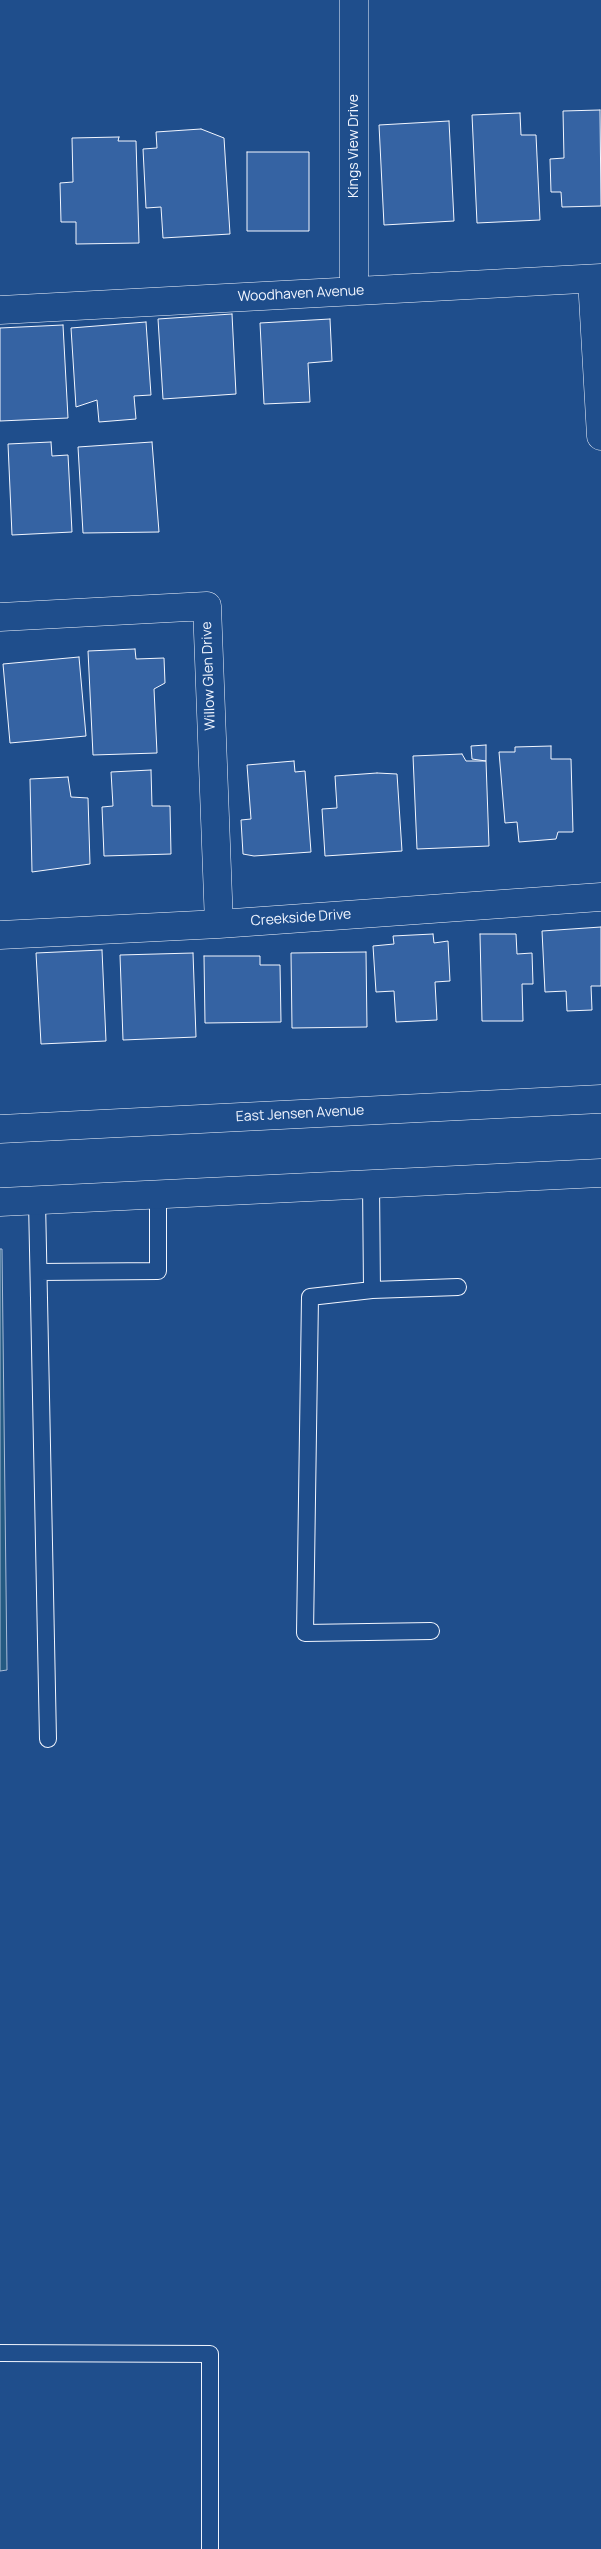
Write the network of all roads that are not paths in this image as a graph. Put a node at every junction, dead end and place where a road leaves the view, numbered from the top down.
1 (354, 0) edge
2 (596, 279) edge
3 (354, 291) junction
4 (0, 310) edge
5 (601, 436) edge
6 (0, 617) edge
7 (601, 897) edge
8 (219, 924) junction
9 (0, 935) edge
10 (601, 1099) edge
11 (0, 1129) edge
12 (601, 1173) edge
13 (372, 1185) junction
14 (158, 1195) junction
15 (37, 1201) junction
16 (0, 1202) edge
17 (39, 1272) junction
18 (458, 1287) dead end
19 (372, 1290) junction
20 (431, 1631) dead end
21 (48, 1739) dead end
22 (0, 2353) edge
23 (210, 2549) edge

1 - 3 street, Kings View Drive
2 - 3 street, Woodhaven Avenue
2 - 5 street
3 - 4 street, Woodhaven Avenue
6 - 8 street, Willow Glen Drive
7 - 8 street, Creekside Drive
8 - 9 street, Creekside Drive
10 - 11 street, East Jensen Avenue
12 - 13 street
13 - 14 street
13 - 19 lane
14 - 15 street
14 - 17 lane
15 - 16 street
15 - 17 lane
17 - 21 lane
18 - 19 lane
19 - 20 lane
22 - 23 lane

